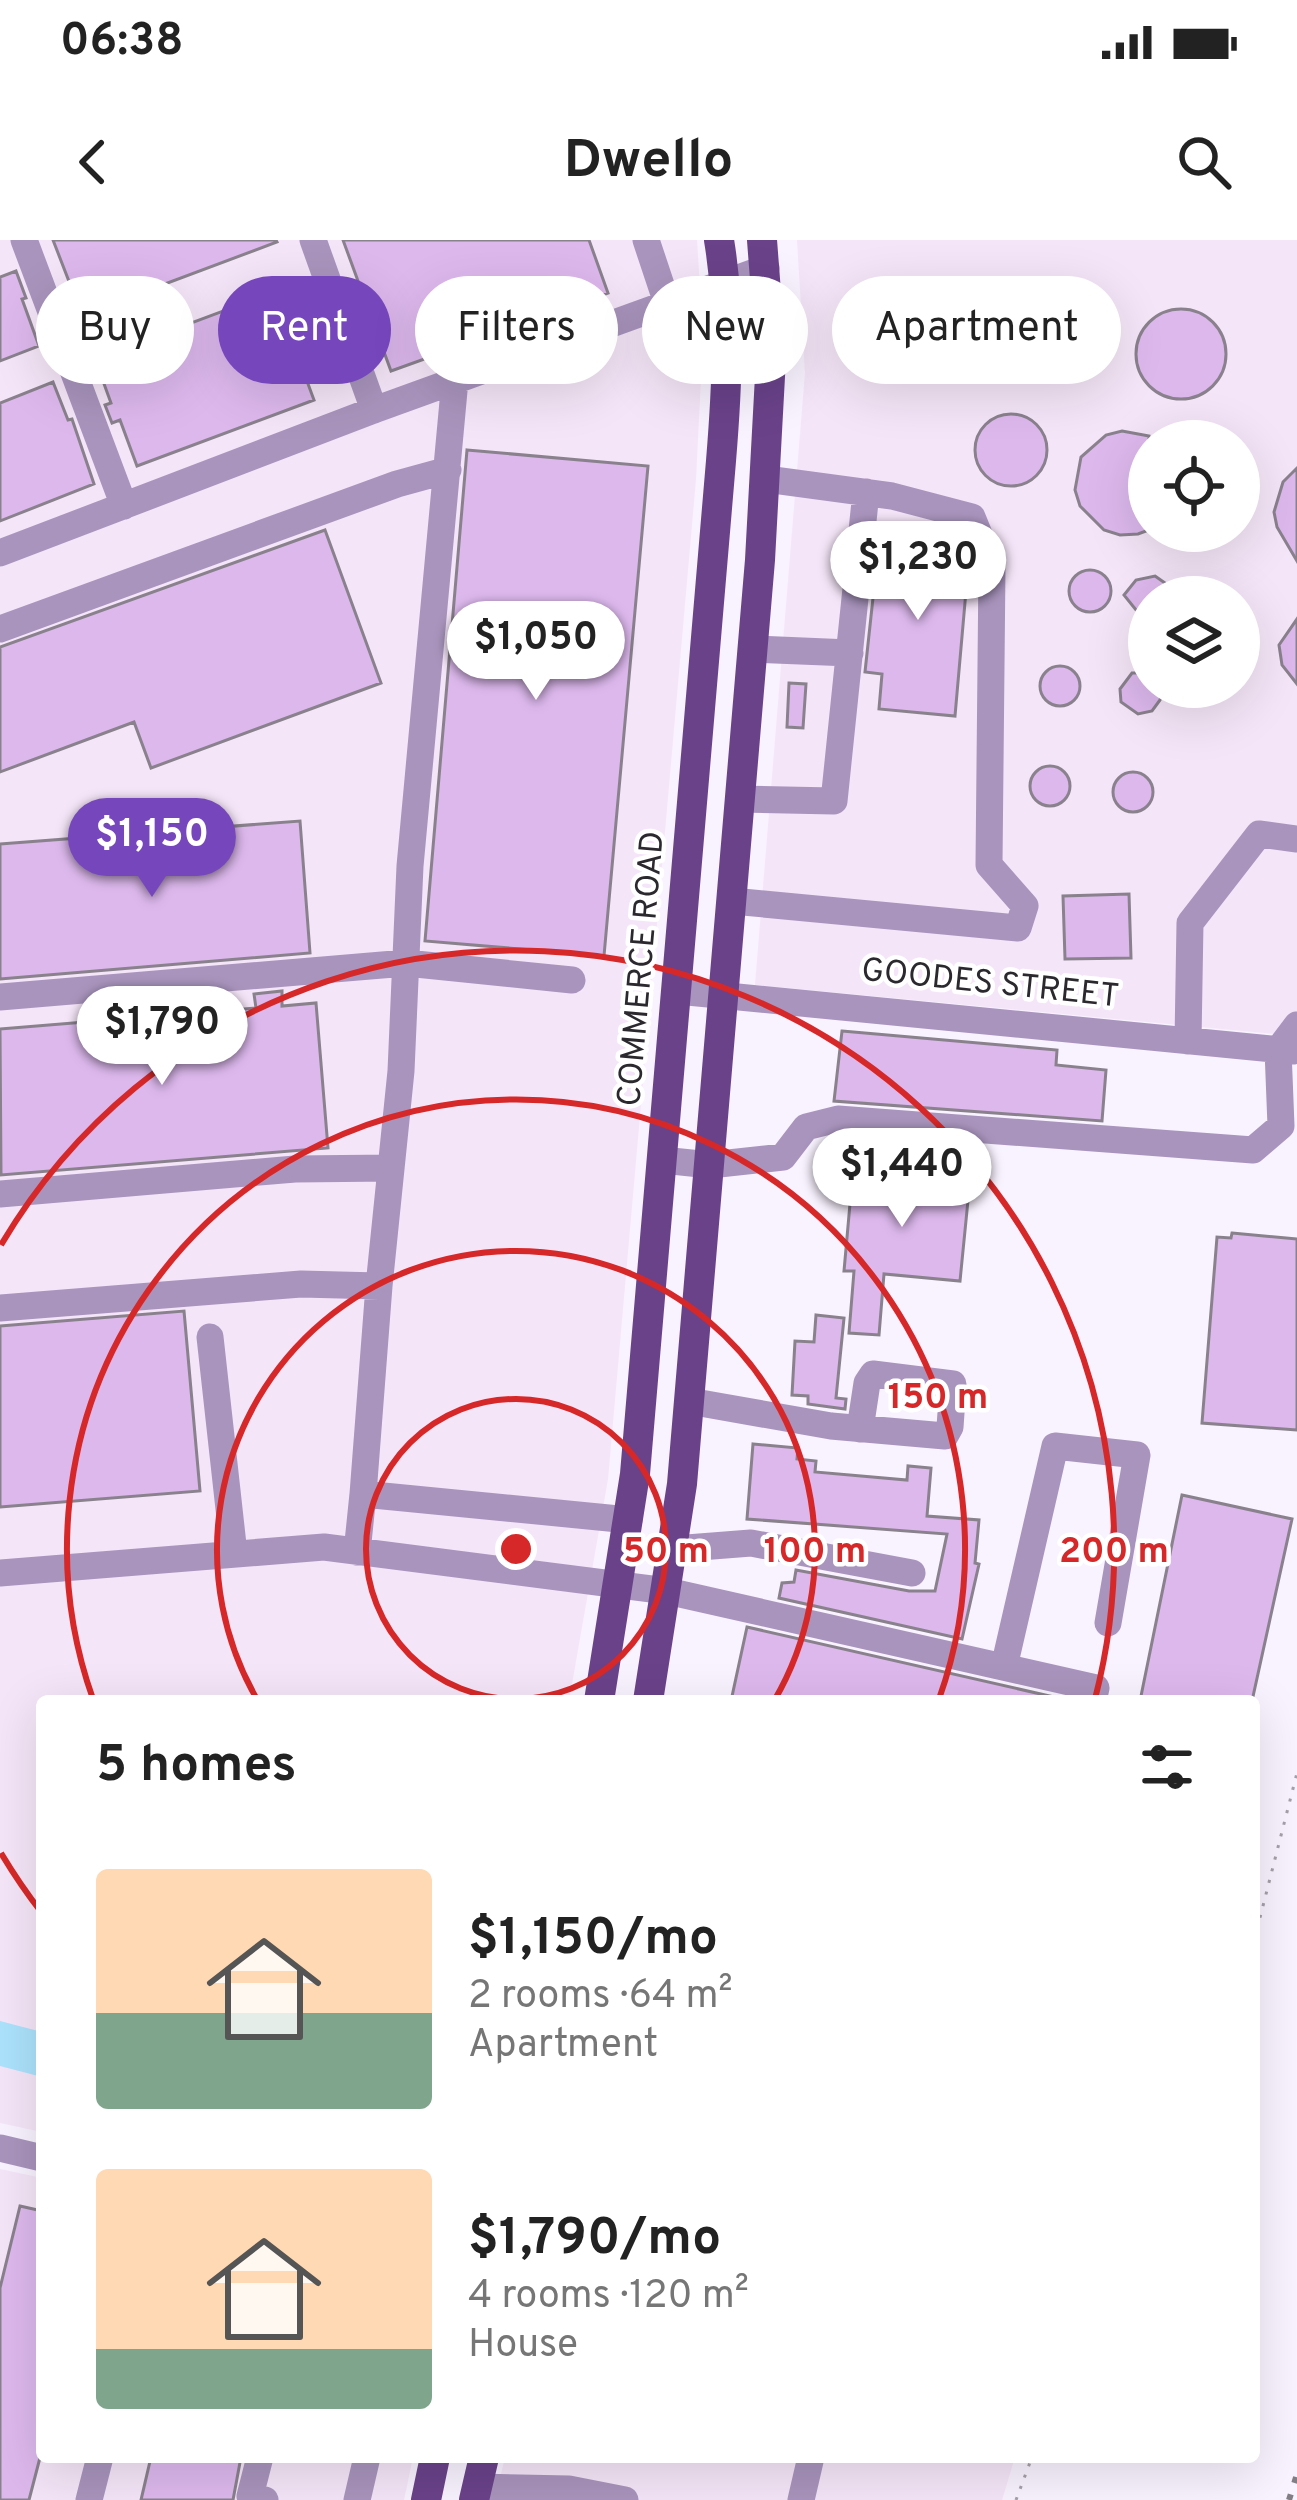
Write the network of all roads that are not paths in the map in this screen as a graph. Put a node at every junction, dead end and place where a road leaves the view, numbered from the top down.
1 (24, 240) edge
2 (313, 240) edge
3 (646, 240) edge
4 (719, 240) edge
5 (764, 254) edge
6 (658, 276) edge
7 (724, 276) edge
8 (733, 276) edge
9 (443, 384) edge
10 (454, 384) edge
11 (724, 384) edge
12 (374, 410) junction
13 (448, 470) junction
14 (766, 479) junction
15 (866, 493) junction
16 (124, 506) junction
17 (0, 553) edge
18 (0, 629) edge
19 (753, 650) junction
20 (850, 653) junction
21 (740, 799) junction
22 (1297, 839) edge
23 (732, 901) junction
24 (406, 963) junction
25 (572, 980) dead end
26 (677, 991) junction
27 (724, 995) junction
28 (0, 997) edge
29 (1297, 1024) edge
30 (1188, 1041) junction
31 (1287, 1051) edge
32 (662, 1160) junction
33 (710, 1165) junction
34 (391, 1168) junction
35 (0, 1194) edge
36 (380, 1286) junction
37 (0, 1308) edge
38 (210, 1337) dead end
39 (689, 1401) junction
40 (860, 1429) dead end
41 (363, 1494) junction
42 (629, 1520) junction
43 (674, 1549) junction
44 (357, 1552) junction
45 (234, 1554) junction
46 (912, 1573) dead end
47 (0, 1574) edge
48 (620, 1582) junction
49 (668, 1591) junction
50 (1108, 1623) dead end
51 (1004, 1667) junction
52 (600, 1695) edge
53 (649, 1695) edge
54 (1094, 1695) edge
55 (0, 2148) edge
56 (36, 2157) edge
57 (98, 2463) edge
58 (258, 2463) edge
59 (366, 2463) edge
60 (434, 2463) edge
61 (810, 2463) edge
62 (478, 2481) edge
63 (89, 2500) edge
64 (265, 2500) edge
65 (357, 2500) edge
66 (426, 2500) edge
67 (625, 2500) edge
68 (801, 2500) edge

1 - 16 street
2 - 12 street
3 - 6 street
4 - 7 main road, COMMERCE ROAD
5 - 8 street
5 - 14 main road
9 - 12 street
10 - 13 street
11 - 26 main road, COMMERCE ROAD
12 - 16 street
13 - 18 street
13 - 24 street
14 - 15 street
14 - 19 main road
15 - 20 street
15 - 23 street
16 - 17 street
19 - 20 street
19 - 21 main road
20 - 21 street
21 - 23 main road
22 - 30 street
23 - 27 main road
24 - 25 street
24 - 28 street
24 - 34 street
26 - 27 street, GOODES STREET
26 - 32 main road, COMMERCE ROAD
27 - 30 street, GOODES STREET
27 - 33 main road
29 - 31 street
30 - 31 street, GOODES STREET
31 - 33 street
32 - 33 street
32 - 42 main road, COMMERCE ROAD
33 - 39 main road
34 - 35 street
34 - 36 street
36 - 37 street
36 - 41 street
38 - 45 street
39 - 40 street
39 - 43 main road
41 - 42 street
41 - 44 street
42 - 48 main road, COMMERCE ROAD
43 - 46 street
43 - 49 main road
44 - 45 street
44 - 48 street
45 - 47 street
48 - 49 street
48 - 52 main road, COMMERCE ROAD
49 - 51 street
49 - 53 main road
50 - 51 street
51 - 54 street
55 - 56 street
57 - 63 street
58 - 64 street
59 - 65 street
60 - 66 main road
61 - 68 street
62 - 67 street

